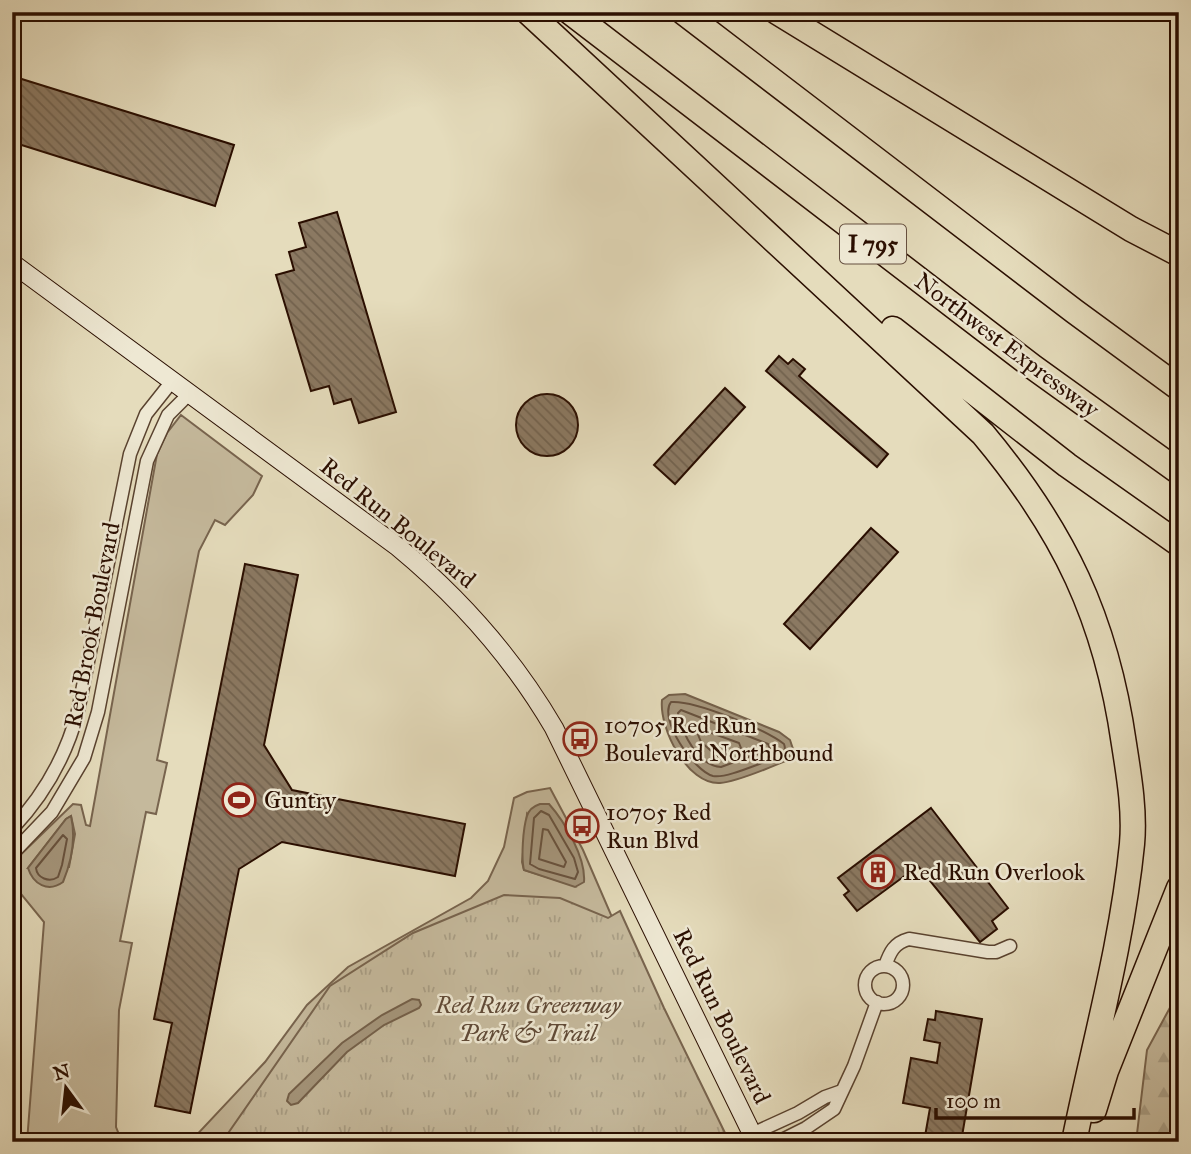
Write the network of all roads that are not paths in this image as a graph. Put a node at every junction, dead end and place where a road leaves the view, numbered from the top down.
1 (528, 12) edge
2 (569, 12) edge
3 (682, 12) edge
4 (777, 12) edge
5 (654, 127) junction
6 (1179, 254) edge
7 (12, 263) edge
8 (173, 380) junction
9 (1179, 388) edge
10 (190, 393) junction
11 (1179, 472) edge
12 (1179, 544) edge
13 (12, 829) edge
14 (12, 854) edge
15 (1179, 888) edge
16 (1010, 946) dead end
17 (886, 966) junction
18 (877, 1002) junction
19 (842, 1091) junction
20 (754, 1138) edge
21 (778, 1142) edge
22 (1074, 1142) edge
23 (1084, 1142) edge

1 - 5 highway
2 - 11 highway, Northwest Expressway / I 795
3 - 9 highway, I 795
4 - 6 highway
5 - 12 highway
5 - 22 highway
7 - 8 main road, Red Run Boulevard
8 - 10 main road, Red Run Boulevard
8 - 13 street, Red Brook Boulevard
10 - 14 street, Red Brook Boulevard
10 - 20 main road, Red Run Boulevard
15 - 23 highway
16 - 17 street
17 - 18 street
17 - 18 street
18 - 19 street
19 - 20 street
19 - 21 street

